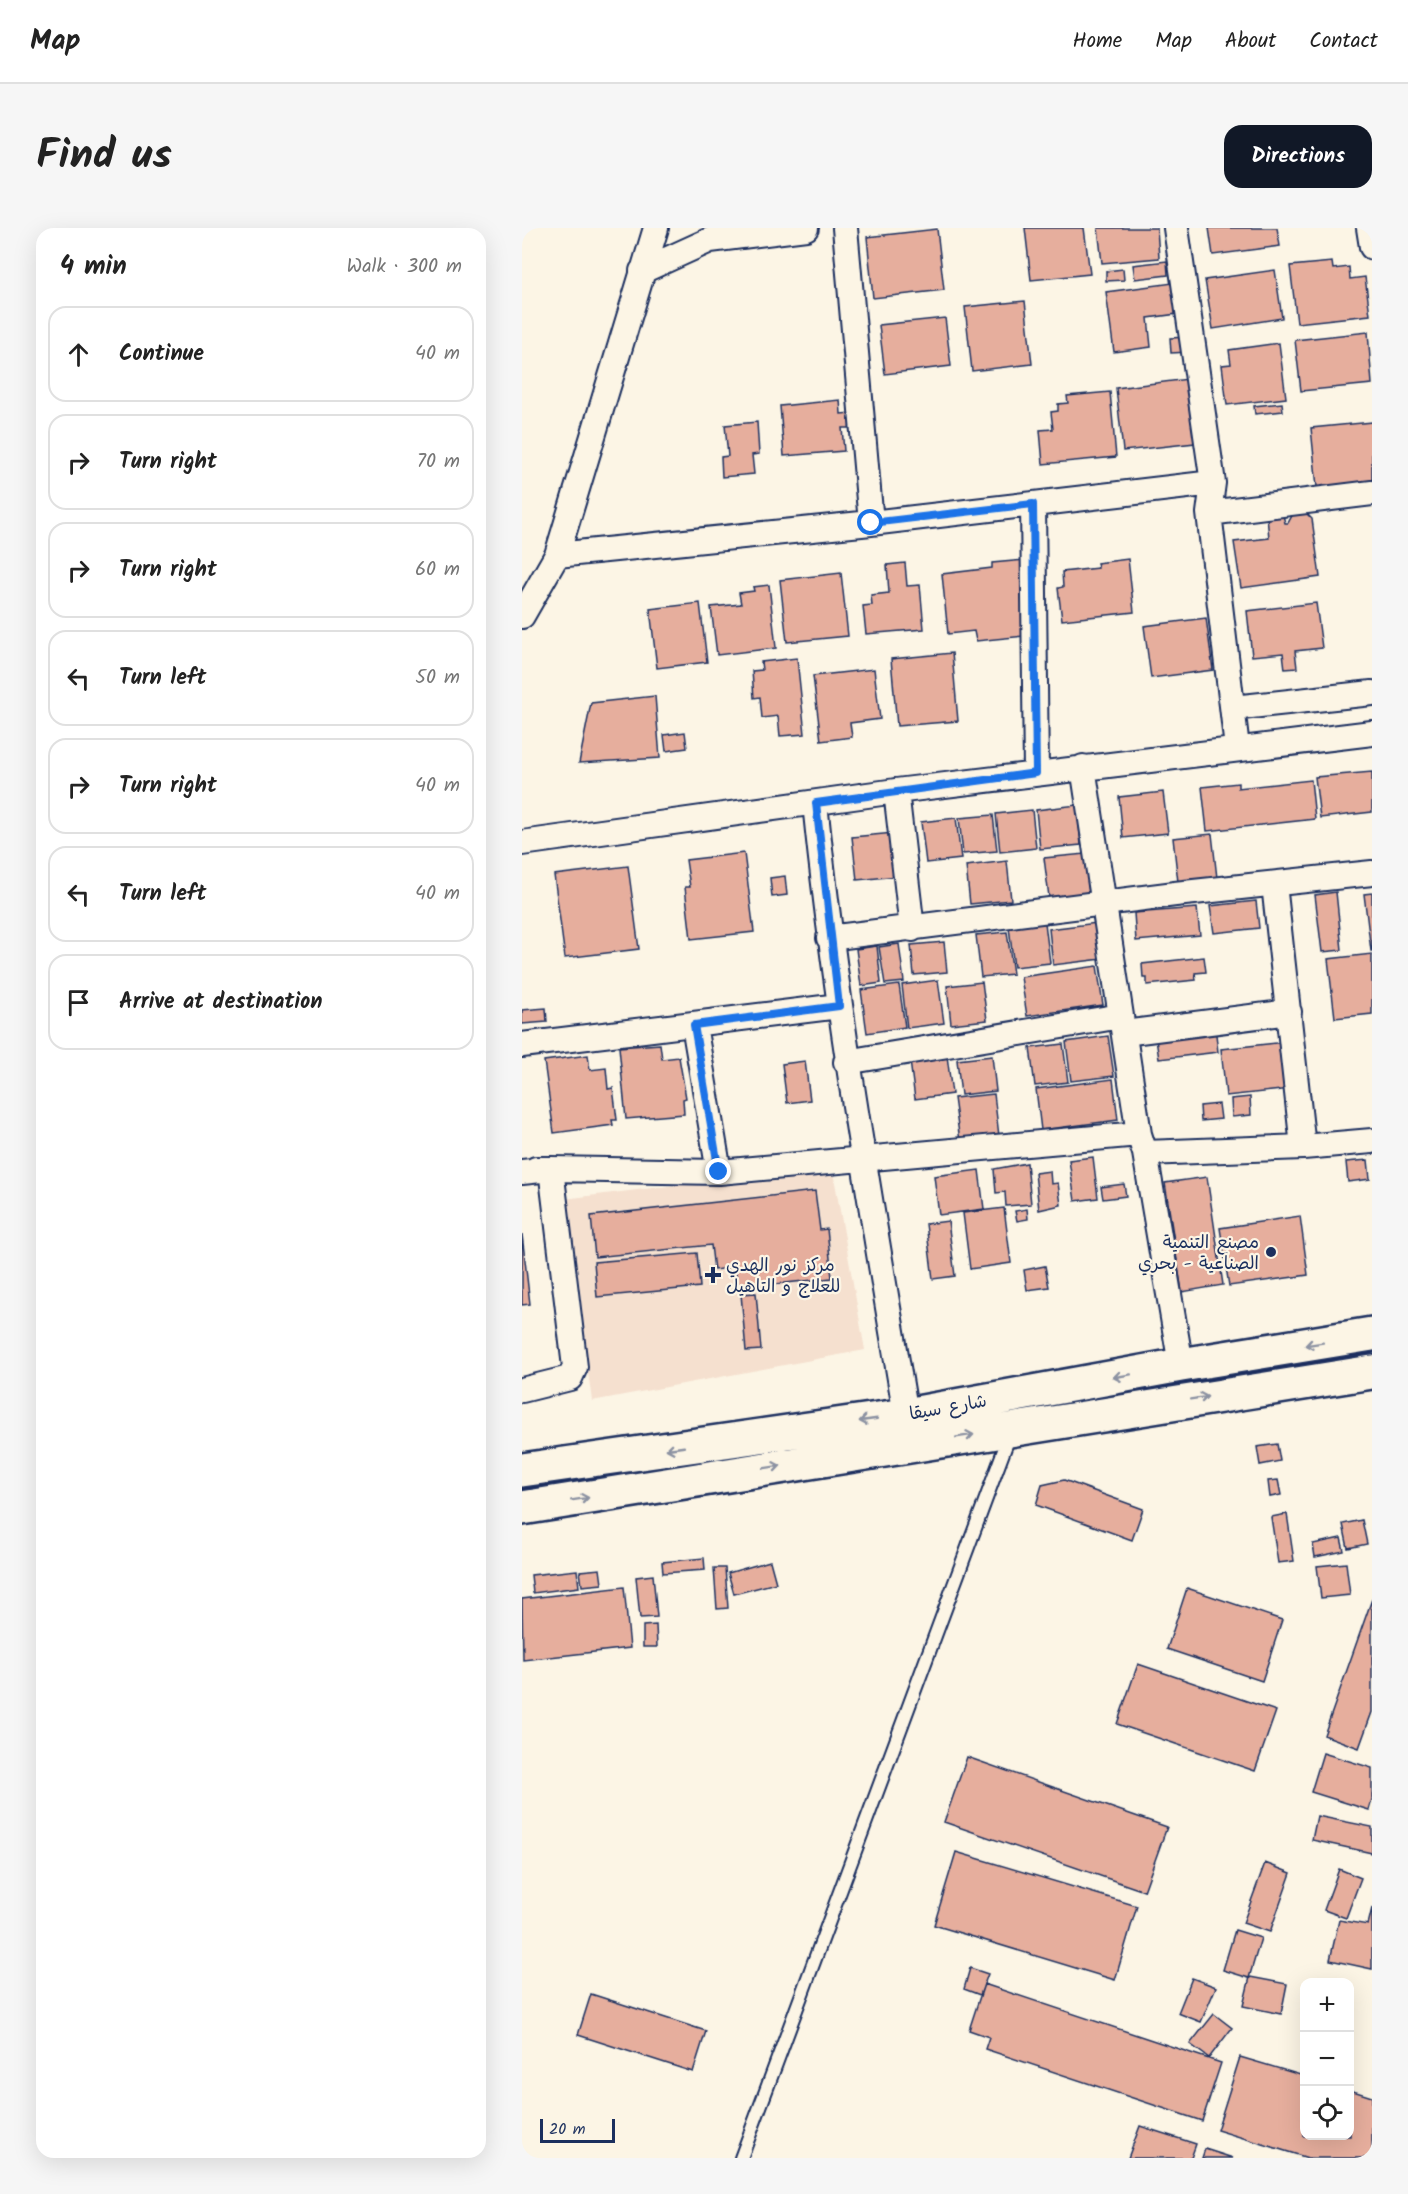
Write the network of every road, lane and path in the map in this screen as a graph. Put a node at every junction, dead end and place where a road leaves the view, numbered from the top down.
1 (656, 228) edge
2 (806, 228) edge
3 (845, 228) edge
4 (1176, 228) edge
5 (1369, 228) edge
6 (1372, 247) edge
7 (642, 271) junction
8 (1212, 483) junction
9 (1372, 493) edge
10 (1033, 504) junction
11 (1209, 513) junction
12 (871, 523) junction
13 (557, 555) junction
14 (522, 616) edge
15 (1372, 693) edge
16 (1233, 708) junction
17 (1372, 733) edge
18 (1237, 748) junction
19 (1083, 767) junction
20 (1036, 773) junction
21 (896, 791) junction
22 (816, 803) junction
23 (522, 843) edge
24 (1372, 873) edge
25 (1274, 884) junction
26 (1104, 904) junction
27 (912, 929) junction
28 (829, 938) junction
29 (839, 1006) junction
30 (1288, 1012) junction
31 (694, 1025) junction
32 (1123, 1025) junction
33 (522, 1045) edge
34 (846, 1062) junction
35 (1372, 1141) edge
36 (1142, 1144) junction
37 (1303, 1148) junction
38 (864, 1160) junction
39 (551, 1169) junction
40 (522, 1170) edge
41 (719, 1172) junction
42 (1372, 1334) edge
43 (1181, 1365) junction
44 (1372, 1372) edge
45 (522, 1390) edge
46 (906, 1415) junction
47 (1013, 1428) junction
48 (522, 1470) edge
49 (522, 1508) edge
50 (741, 2158) edge

1 - 7 street
2 - 7 street
3 - 12 street
4 - 8 street
5 - 6 street
7 - 13 street
8 - 10 street
8 - 11 street
9 - 11 street
10 - 12 street
10 - 20 street
11 - 16 street
12 - 13 street
13 - 14 street
15 - 16 street
16 - 18 street
17 - 18 street
18 - 19 street
19 - 20 street
19 - 26 street
20 - 21 street
21 - 22 street
21 - 27 street
22 - 23 street
22 - 28 street
24 - 25 street
25 - 26 street
25 - 30 street
26 - 27 street
26 - 32 street
27 - 28 street
28 - 29 street
29 - 31 street
29 - 34 street
30 - 32 street
30 - 37 street
31 - 33 street
31 - 41 street
32 - 34 street
32 - 36 street
34 - 38 street
35 - 37 street
36 - 37 street
36 - 38 street
36 - 43 street
38 - 41 street
38 - 46 street
39 - 40 street
39 - 41 street
39 - 45 street
42 -> 43 main road, شارع سيقا
43 -> 46 main road, شارع سيقا
47 -> 44 main road, شارع سيقا
46 -> 48 main road, شارع سيقا
49 -> 47 main road, شارع سيقا
47 - 50 lane

